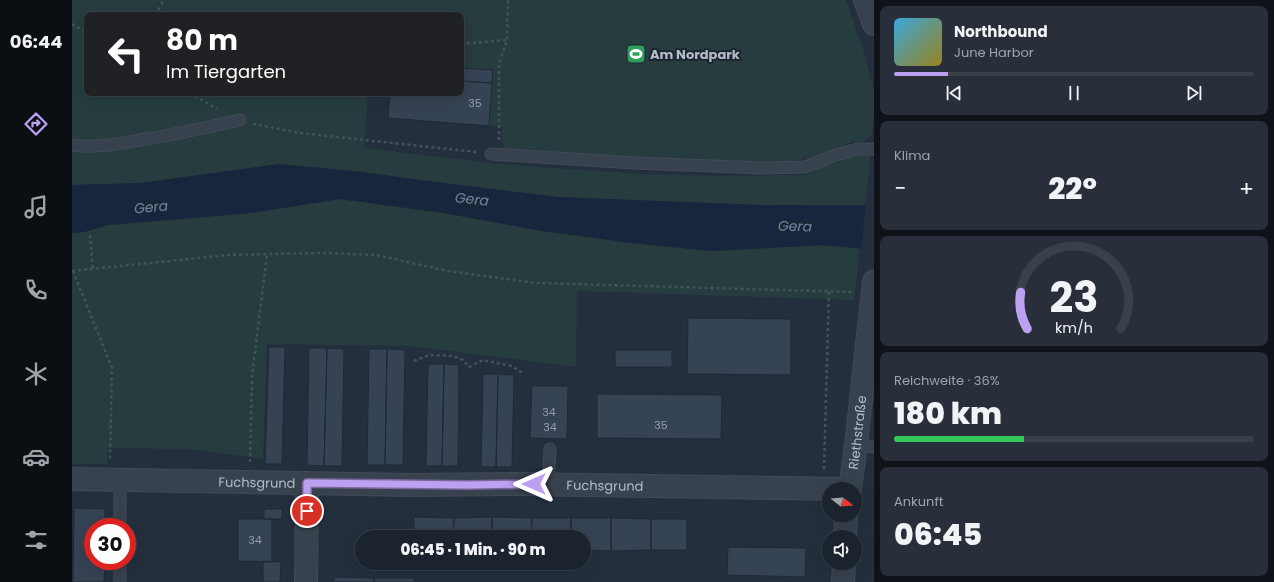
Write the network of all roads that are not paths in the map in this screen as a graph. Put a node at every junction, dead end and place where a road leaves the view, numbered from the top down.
1 (865, 0) edge
2 (874, 24) edge
3 (240, 120) road end
4 (72, 145) edge
5 (874, 150) edge
6 (495, 154) road end
7 (874, 287) edge
8 (865, 446) edge
9 (550, 449) dead end
10 (72, 479) edge
11 (115, 480) junction
12 (852, 482) edge
13 (307, 483) junction
14 (548, 484) junction
15 (822, 489) edge
16 (119, 518) edge
17 (120, 570) edge
18 (844, 570) edge
19 (120, 582) edge
20 (306, 582) edge
21 (843, 582) edge

1 - 2 street
3 - 4 lane
5 - 6 lane
7 - 8 street, Riethstraße
8 - 12 street, Riethstraße
9 - 14 lane
10 - 11 street, Fuchsgrund
11 - 13 street, Fuchsgrund
11 - 16 lane
13 - 14 street, Fuchsgrund
13 - 20 street
14 - 15 street, Fuchsgrund
17 - 19 lane
18 - 21 street

